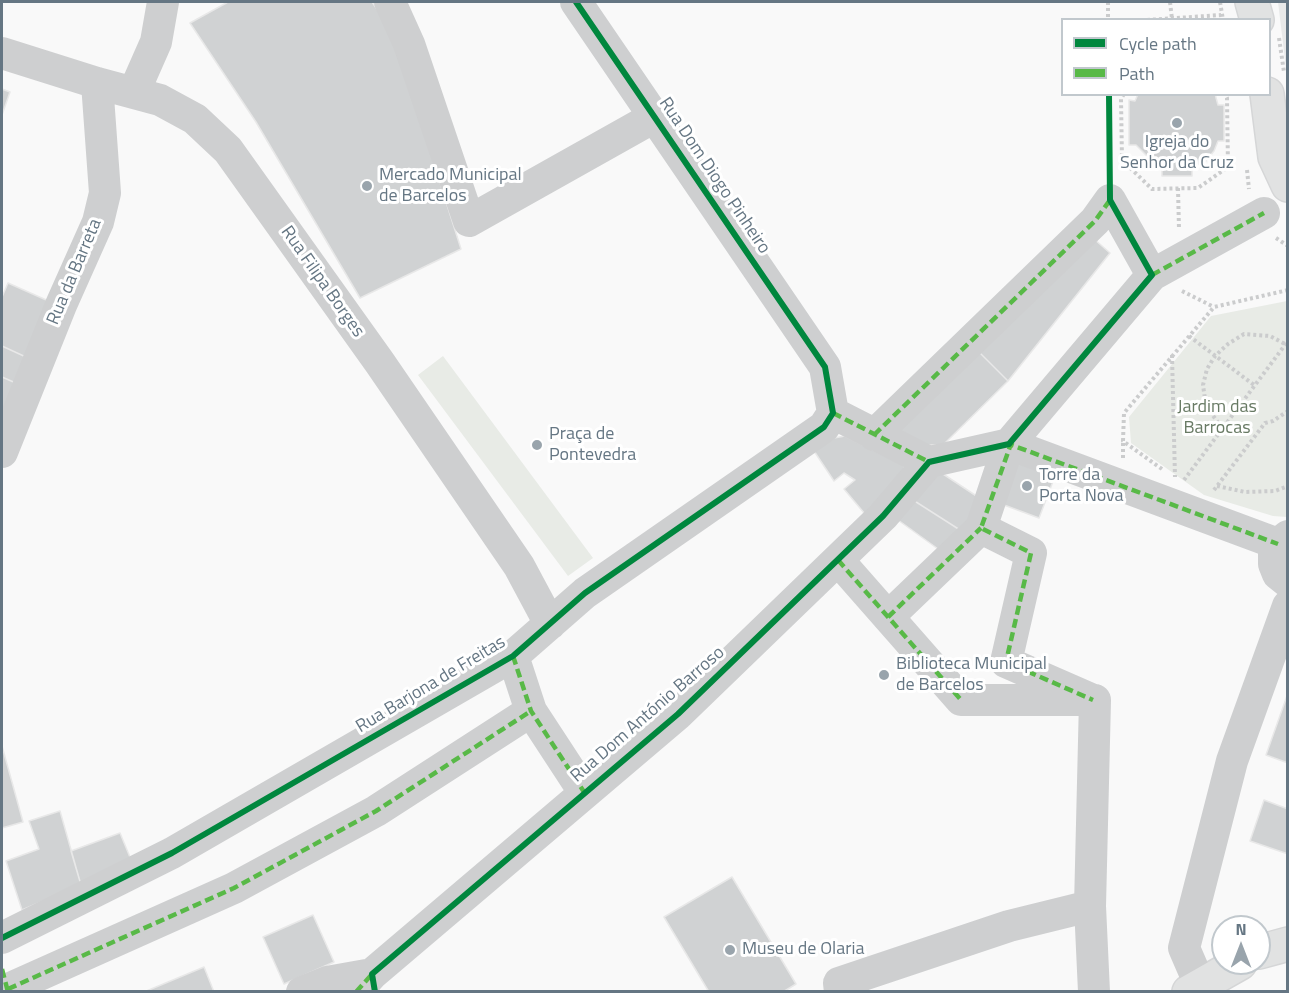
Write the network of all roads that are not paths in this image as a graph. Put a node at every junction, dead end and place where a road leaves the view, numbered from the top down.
1 (163, 2) edge
2 (390, 2) edge
3 (576, 2) edge
4 (1252, 2) edge
5 (1262, 18) edge
6 (2, 53) edge
7 (97, 83) junction
8 (1276, 87) edge
9 (134, 92) junction
10 (656, 117) junction
11 (1287, 185) edge
12 (1264, 213) dead end
13 (1152, 275) junction
14 (833, 413) junction
15 (874, 435) junction
16 (1009, 444) junction
17 (2, 452) edge
18 (929, 462) junction
19 (981, 528) junction
20 (1283, 540) edge
21 (838, 561) junction
22 (1287, 582) edge
23 (1287, 606) edge
24 (888, 617) junction
25 (550, 624) junction
26 (513, 656) junction
27 (1094, 700) junction
28 (531, 711) junction
29 (584, 792) junction
30 (1090, 906) junction
31 (2, 938) edge
32 (1287, 944) edge
33 (1271, 949) edge
34 (1218, 975) edge
35 (6, 983) edge
36 (367, 986) edge
37 (1195, 988) edge
38 (302, 992) edge
39 (840, 992) edge
40 (1094, 992) edge

1 - 9 street
2 - 10 street
3 - 10 street, Rua Dom Diogo Pinheiro
4 - 5 main road
6 - 7 street, Rua Filipa Borges
7 - 9 street, Rua Filipa Borges
7 - 17 street, Rua da Barreta
8 - 11 main road
9 - 25 street, Rua Filipa Borges
10 - 14 street, Rua Dom Diogo Pinheiro
12 - 13 street
13 - 15 street
13 - 16 street
14 - 15 street
14 - 25 street, Rua Barjona de Freitas
15 - 18 street
16 - 18 street
16 - 19 street
16 - 20 street
18 - 21 street, Rua Dom António Barroso
19 - 24 street
19 - 27 street
20 - 22 street
21 - 24 street
21 - 29 street, Rua Dom António Barroso
23 - 37 street
24 - 27 street
25 - 26 street, Rua Barjona de Freitas
26 - 28 street
26 - 31 street, Rua Barjona de Freitas
27 - 30 street
28 - 29 street
28 - 35 street
29 - 36 street, Rua Dom António Barroso
30 - 39 street
30 - 40 street
32 - 33 main road
34 - 37 main road
36 - 38 street

